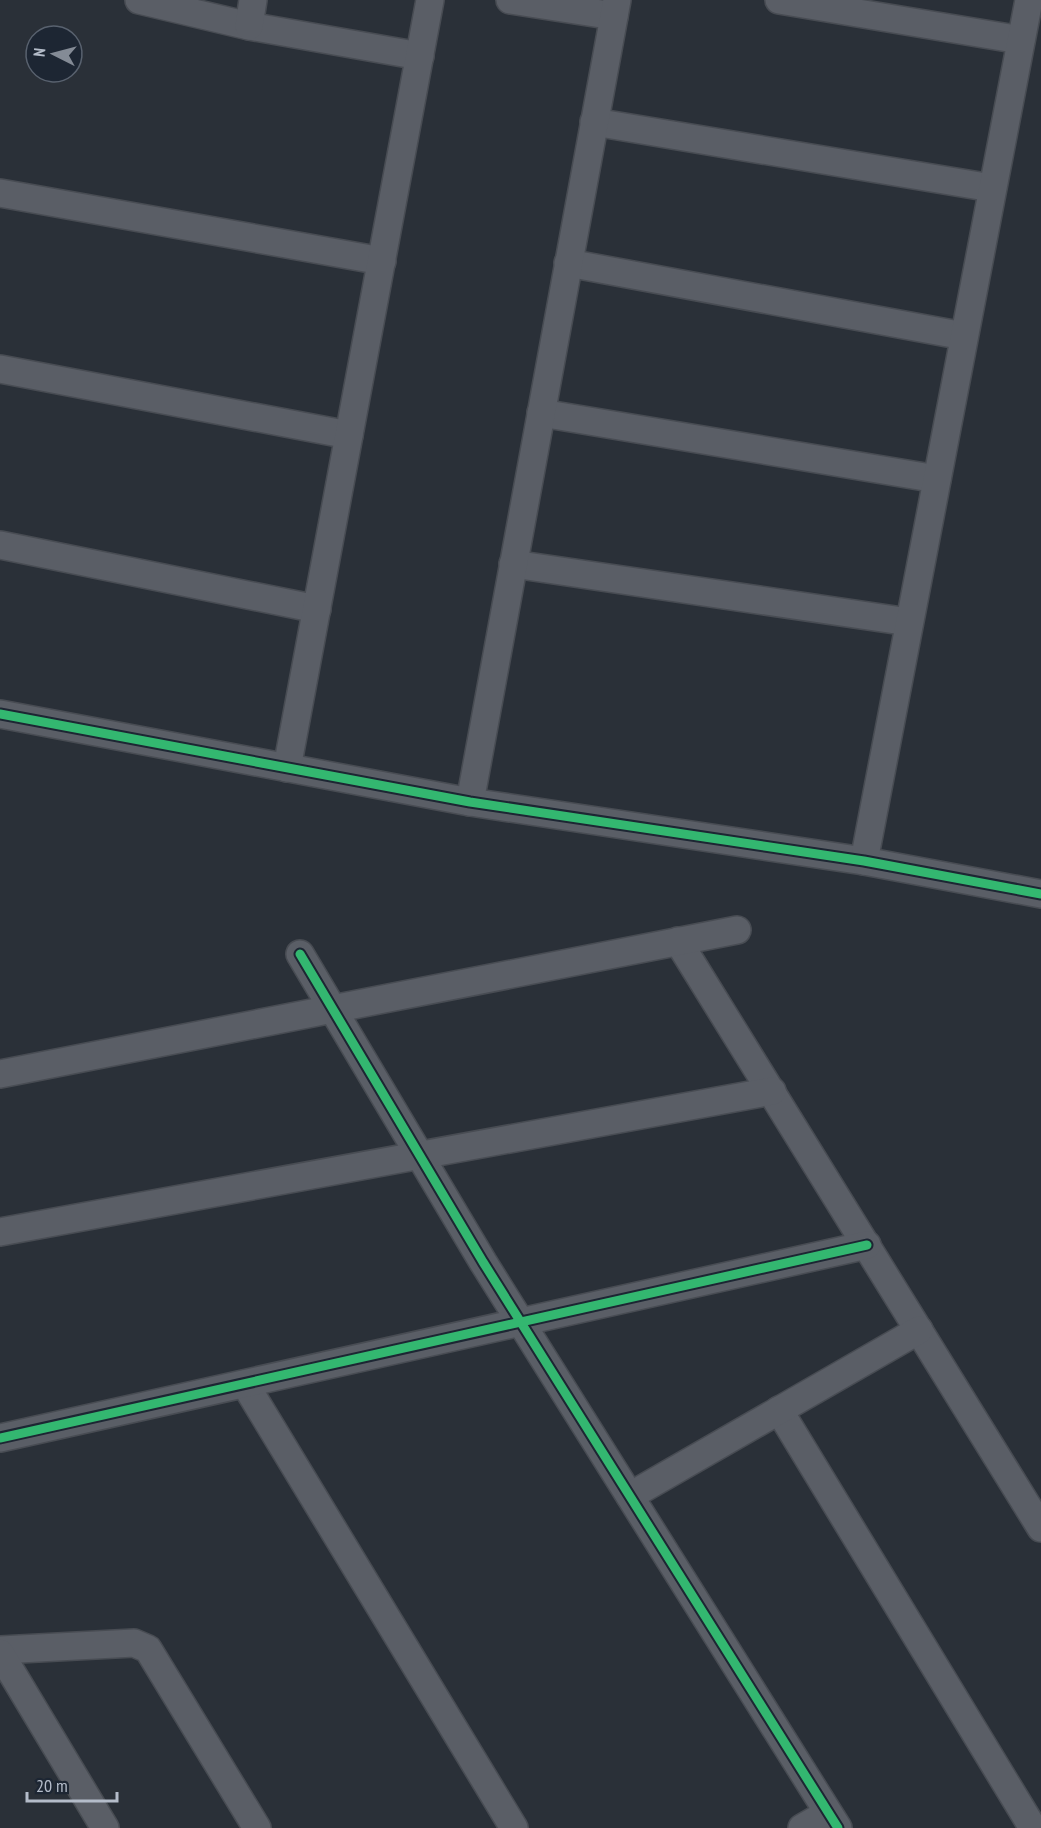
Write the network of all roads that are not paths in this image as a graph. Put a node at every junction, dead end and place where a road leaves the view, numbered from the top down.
1 (139, 0) edge
2 (430, 0) edge
3 (510, 0) edge
4 (779, 0) edge
5 (1029, 0) edge
6 (615, 8) edge
7 (251, 13) edge
8 (1021, 40) junction
9 (420, 56) junction
10 (594, 122) junction
11 (992, 188) junction
12 (0, 193) edge
13 (382, 261) junction
14 (568, 263) junction
15 (964, 336) junction
16 (0, 369) edge
17 (541, 413) junction
18 (349, 435) junction
19 (937, 479) junction
20 (0, 545) edge
21 (513, 564) junction
22 (317, 609) junction
23 (909, 622) junction
24 (0, 714) edge
25 (287, 768) junction
26 (470, 802) junction
27 (864, 861) junction
28 (1041, 894) edge
29 (737, 930) dead end
30 (678, 941) junction
31 (300, 954) dead end
32 (333, 1009) junction
33 (0, 1074) edge
34 (772, 1091) junction
35 (420, 1155) junction
36 (0, 1232) edge
37 (867, 1245) junction
38 (521, 1322) junction
39 (919, 1330) junction
40 (245, 1384) junction
41 (778, 1410) junction
42 (0, 1438) edge
43 (630, 1496) junction
44 (1041, 1528) edge
45 (0, 1651) edge
46 (833, 1820) edge
47 (105, 1828) edge
48 (257, 1828) edge
49 (514, 1828) edge
50 (802, 1828) edge
51 (1034, 1828) edge

1 - 7 street
2 - 9 street
3 - 6 street
4 - 8 street
5 - 8 street
6 - 10 street
7 - 9 street
8 - 11 street
9 - 13 street
10 - 11 street
10 - 14 street
11 - 15 street
12 - 13 street
13 - 18 street
14 - 15 street
14 - 17 street
15 - 19 street
16 - 18 street
17 - 19 street
17 - 21 street
18 - 22 street
19 - 23 street
20 - 22 street
21 - 23 street
21 - 26 street
22 - 25 street
23 - 27 street
24 - 25 street
25 - 26 street
26 - 27 street
27 - 28 street
29 - 30 street
30 - 32 street
30 - 34 street
31 - 32 street
32 - 33 street
32 - 35 street
34 - 35 street
34 - 37 street
35 - 36 street
35 - 38 street
37 - 38 street
37 - 39 street
38 - 40 street
38 - 43 street
39 - 41 street
39 - 44 street
40 - 42 street
40 - 49 street
41 - 43 street
41 - 51 street
43 - 46 street
45 - 47 street
45 - 48 street
46 - 50 street

